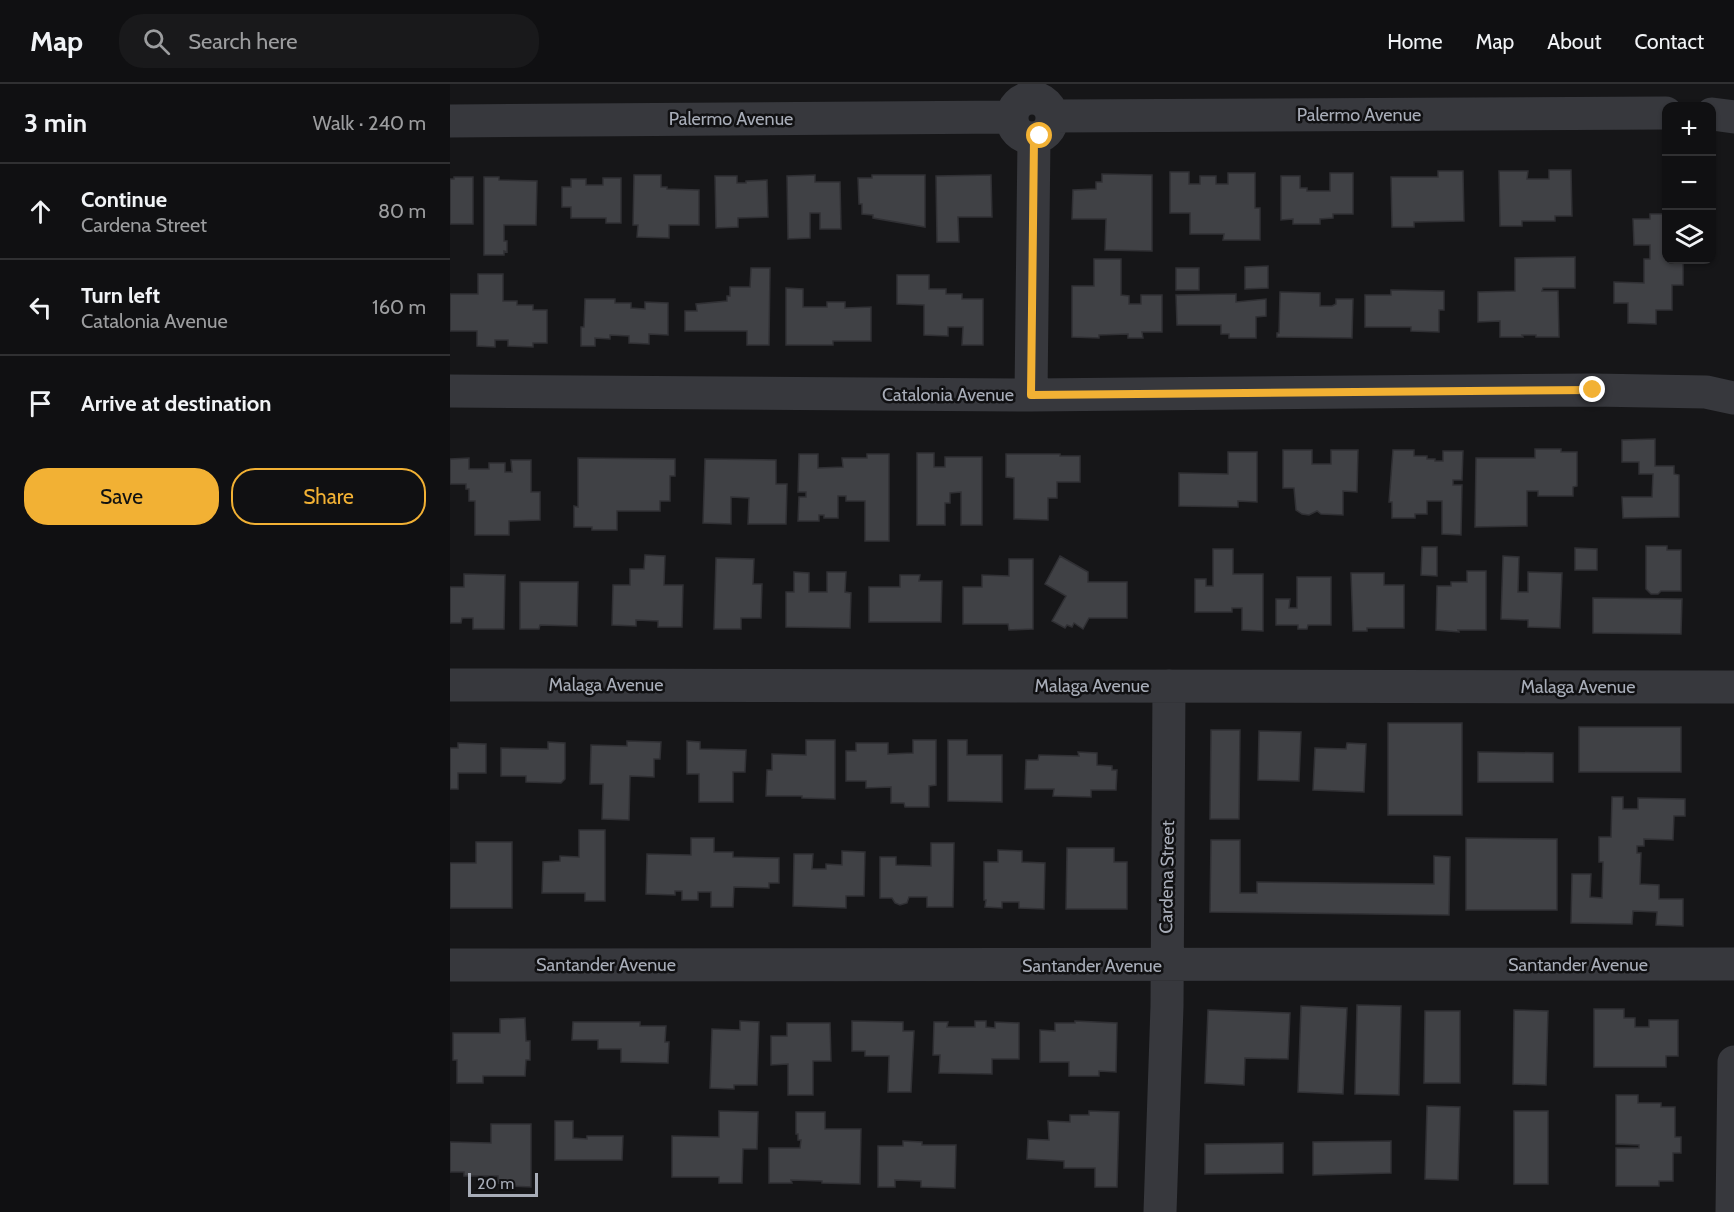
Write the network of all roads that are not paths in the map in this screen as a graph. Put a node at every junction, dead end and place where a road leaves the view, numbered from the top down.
1 (1033, 111) edge
2 (1662, 113) edge
3 (1716, 115) edge
4 (1734, 117) edge
5 (450, 121) edge
6 (450, 391) edge
7 (1031, 395) junction
8 (1734, 398) edge
9 (450, 685) edge
10 (1170, 686) junction
11 (1734, 687) edge
12 (1734, 964) edge
13 (450, 965) edge
14 (1167, 966) junction
15 (1734, 1062) edge
16 (1160, 1212) edge
17 (1732, 1212) edge

1 - 2 street, Palermo Avenue
1 - 5 street, Palermo Avenue
1 - 7 street
3 - 4 street
6 - 7 street, Catalonia Avenue
7 - 8 street, Catalonia Avenue
9 - 10 street, Malaga Avenue
10 - 11 street, Malaga Avenue
10 - 14 street, Cardena Street
12 - 14 street, Santander Avenue
13 - 14 street, Santander Avenue
14 - 16 street, Cardena Street
15 - 17 street

